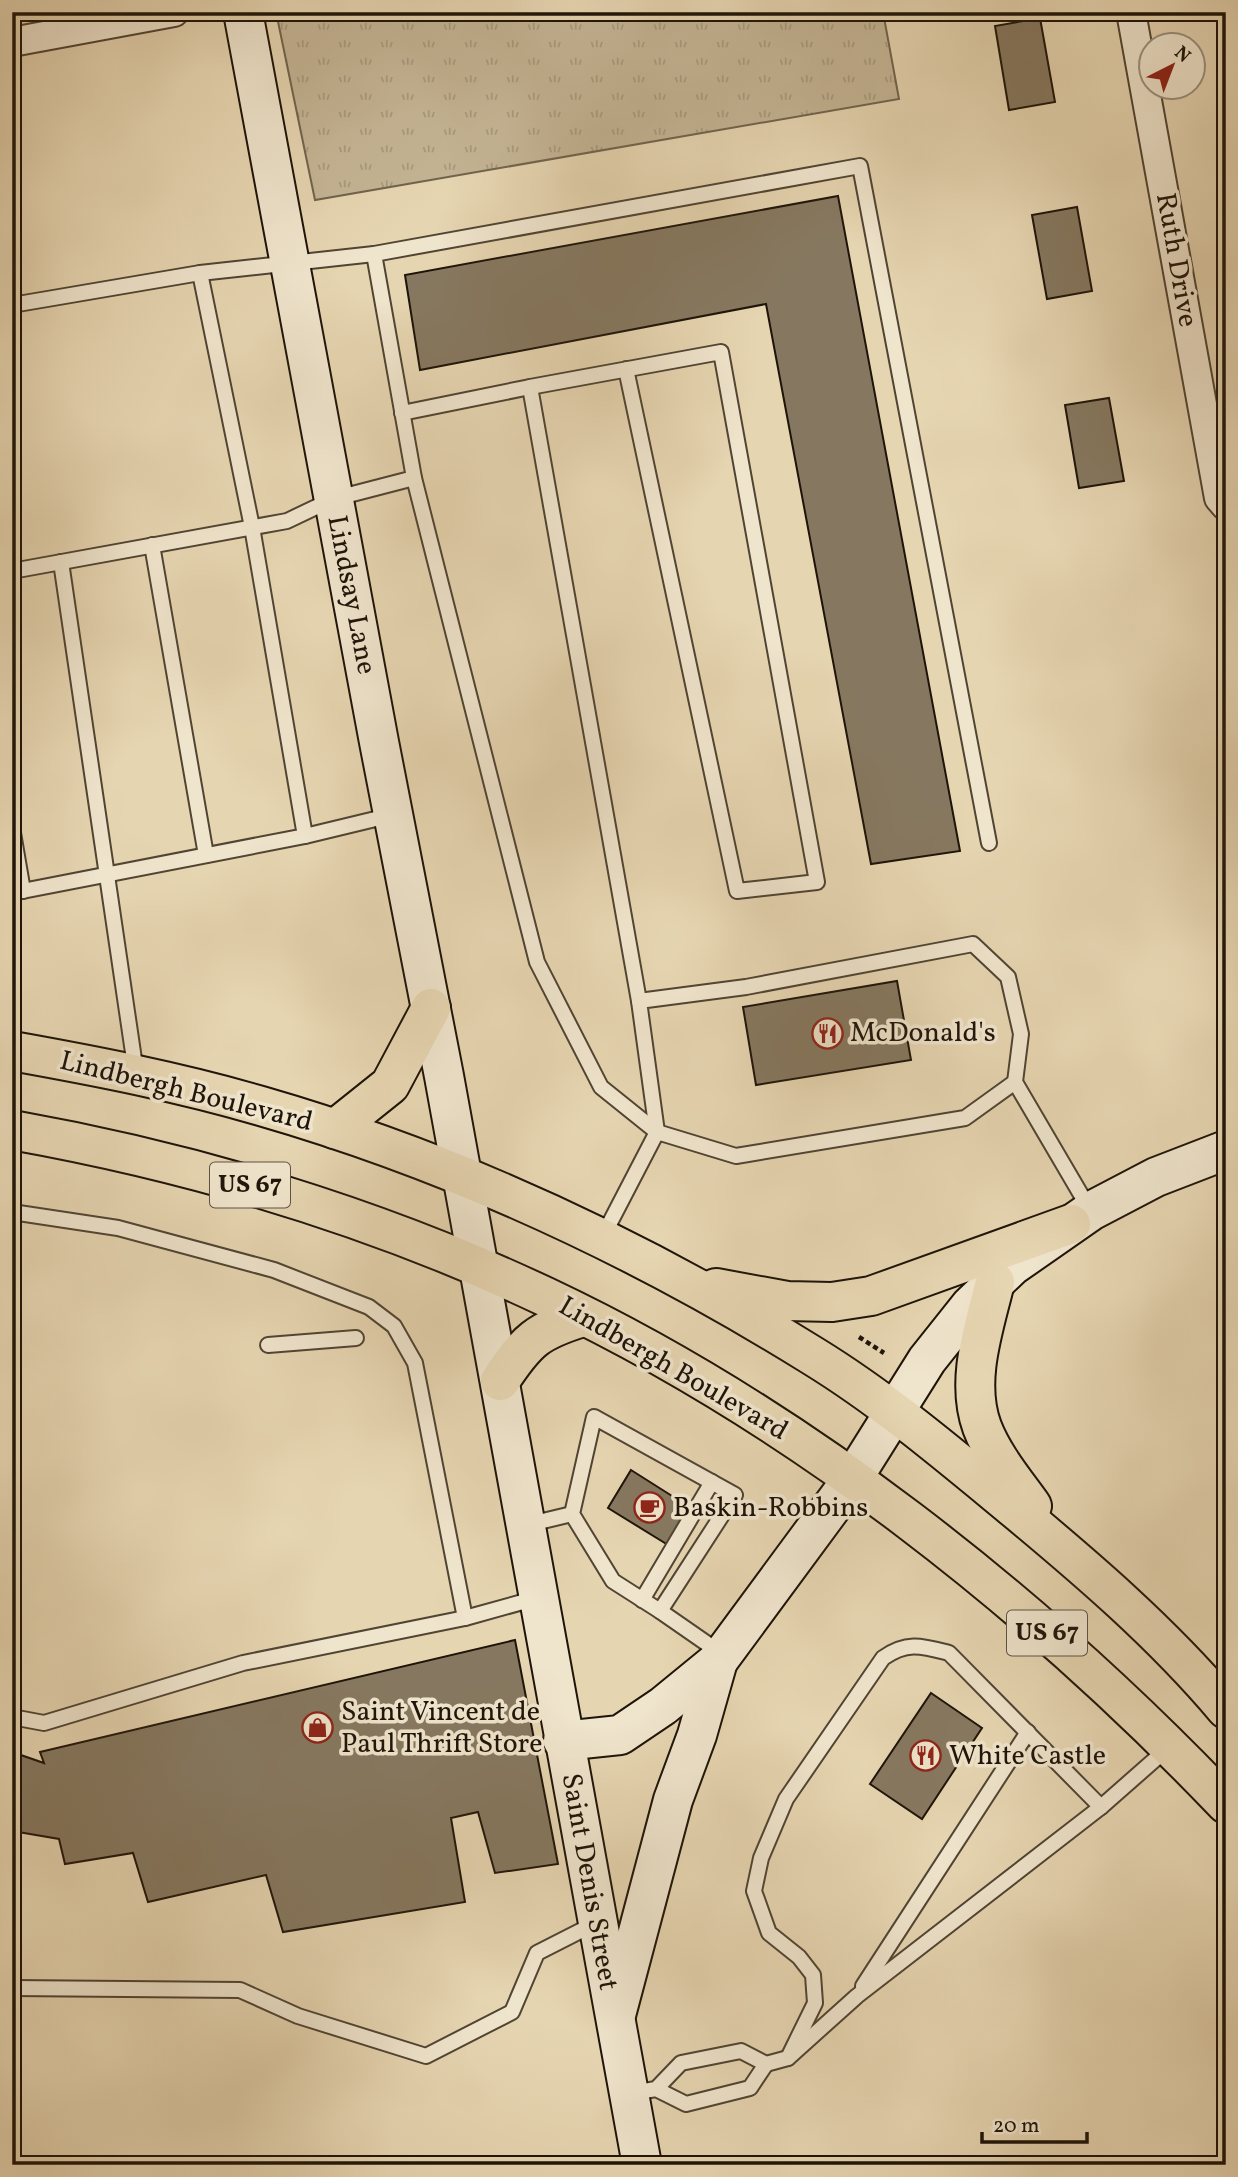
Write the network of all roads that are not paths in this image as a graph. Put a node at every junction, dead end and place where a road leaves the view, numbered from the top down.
1 (174, 12) edge
2 (243, 12) edge
3 (1131, 12) edge
4 (12, 42) edge
5 (374, 254) junction
6 (289, 263) junction
7 (200, 273) junction
8 (12, 304) edge
9 (626, 369) junction
10 (530, 387) junction
11 (402, 413) junction
12 (414, 478) junction
13 (333, 499) junction
14 (1226, 506) edge
15 (252, 527) junction
16 (152, 545) junction
17 (61, 562) junction
18 (12, 570) edge
19 (395, 814) junction
20 (12, 827) edge
21 (305, 835) junction
22 (989, 843) dead end
23 (206, 855) junction
24 (105, 875) junction
25 (18, 892) edge
26 (639, 1001) junction
27 (431, 1008) junction
28 (12, 1051) edge
29 (136, 1074) junction
30 (1015, 1082) junction
31 (335, 1129) junction
32 (12, 1130) edge
33 (657, 1132) junction
34 (1226, 1150) edge
35 (462, 1176) junction
36 (12, 1212) edge
37 (1081, 1217) junction
38 (601, 1239) junction
39 (479, 1268) junction
40 (996, 1282) junction
41 (690, 1284) junction
42 (583, 1317) junction
43 (356, 1338) dead end
44 (268, 1345) dead end
45 (500, 1381) junction
46 (894, 1412) junction
47 (853, 1478) junction
48 (712, 1482) junction
49 (572, 1514) junction
50 (525, 1525) junction
51 (1061, 1548) junction
52 (538, 1598) junction
53 (642, 1600) junction
54 (660, 1611) junction
55 (465, 1618) junction
56 (720, 1657) junction
57 (1226, 1709) edge
58 (12, 1717) edge
59 (1028, 1732) junction
60 (563, 1741) junction
61 (1171, 1746) junction
62 (1226, 1804) edge
63 (1101, 1807) junction
64 (596, 1923) junction
65 (12, 1988) edge
66 (857, 1996) junction
67 (614, 2023) junction
68 (788, 2058) junction
69 (766, 2064) junction
70 (641, 2091) junction
71 (641, 2160) edge

1 - 4 street
2 - 6 street, Lindsay Lane
3 - 14 street, Ruth Drive
5 - 6 lane
5 - 11 lane
5 - 22 lane
6 - 7 lane
6 - 13 street, Lindsay Lane
7 - 8 lane
7 - 15 lane
9 - 9 lane
9 - 10 lane
10 - 11 lane
10 - 26 lane
11 - 12 lane
12 - 13 lane
12 - 33 lane
13 - 15 lane
13 - 19 street, Lindsay Lane
15 - 16 lane
15 - 21 lane
16 - 17 lane
16 - 23 lane
17 - 18 lane
17 - 24 lane
19 - 21 lane
19 - 27 street, Lindsay Lane
20 - 25 lane
21 - 23 lane
23 - 24 lane
24 - 25 lane
24 - 29 lane
26 - 30 lane
26 - 33 lane
27 - 31 main road
27 - 35 street, Lindsay Lane
28 - 29 main road, Lindbergh Boulevard / US 67
29 - 31 main road, Lindbergh Boulevard / US 67
30 - 33 lane
30 - 37 lane
31 - 35 main road, Lindbergh Boulevard / US 67
32 - 39 main road, Lindbergh Boulevard / US 67
33 - 38 lane
34 - 37 street
35 - 38 main road, Lindbergh Boulevard / US 67
35 - 39 street, Lindsay Lane
36 - 55 lane
37 - 40 street
37 - 41 main road
38 - 41 main road, Lindbergh Boulevard / US 67
39 - 42 main road, Lindbergh Boulevard / US 67
39 - 45 street, Saint Denis Street
40 - 46 street
40 - 51 main road
41 - 46 main road, Lindbergh Boulevard / US 67
42 - 45 main road
42 - 47 main road, Lindbergh Boulevard / US 67
43 - 44 lane
45 - 50 street, Saint Denis Street
46 - 47 street
46 - 51 main road, Lindbergh Boulevard / US 67
47 - 56 street
47 - 61 main road, Lindbergh Boulevard / US 67
48 - 49 lane
48 - 53 lane
48 - 54 lane
49 - 50 lane
49 - 53 lane
50 - 52 street, Saint Denis Street
51 - 57 main road, Lindbergh Boulevard / US 67
52 - 55 lane
52 - 60 street, Saint Denis Street
53 - 54 lane
54 - 56 lane
55 - 58 lane
56 - 60 street
56 - 67 street
59 - 63 lane
59 - 66 lane
59 - 68 lane
60 - 64 street, Saint Denis Street
61 - 62 main road, Lindbergh Boulevard / US 67
61 - 63 lane
63 - 66 lane
64 - 65 lane
64 - 67 street, Saint Denis Street
66 - 68 lane
67 - 70 street, Saint Denis Street
68 - 69 lane
69 - 70 lane
69 - 70 lane
70 - 71 street, Saint Denis Street

